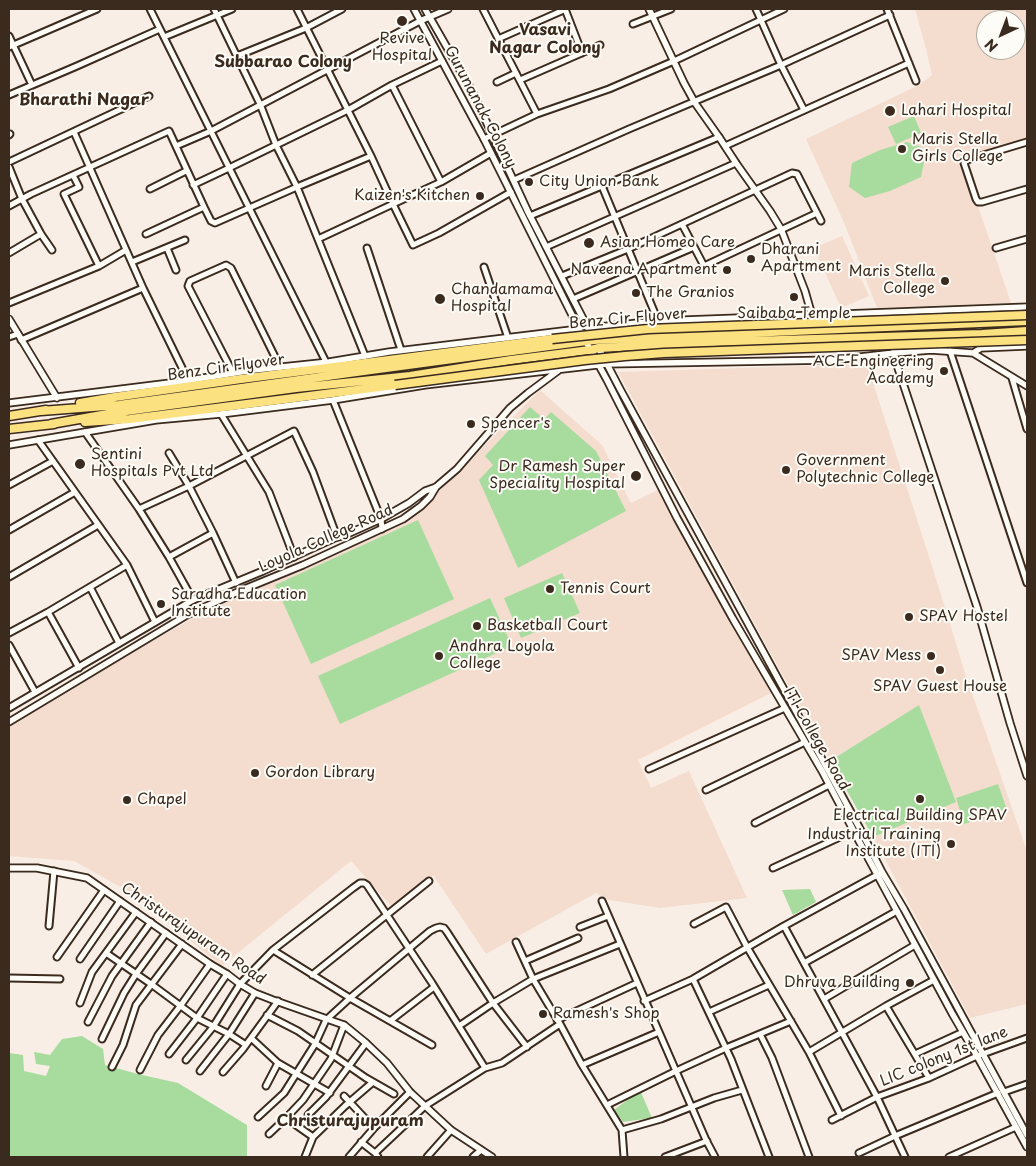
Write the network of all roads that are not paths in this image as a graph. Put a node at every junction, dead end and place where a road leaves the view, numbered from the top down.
1 (97, 9) edge
2 (150, 9) edge
3 (214, 9) edge
4 (232, 9) edge
5 (296, 9) edge
6 (342, 9) edge
7 (416, 9) edge
8 (425, 9) edge
9 (448, 9) edge
10 (483, 9) edge
11 (566, 9) edge
12 (649, 9) edge
13 (671, 9) edge
14 (756, 9) edge
15 (784, 9) edge
16 (887, 9) edge
17 (217, 15) junction
18 (890, 15) junction
19 (653, 16) junction
20 (430, 17) junction
21 (761, 19) junction
22 (420, 21) junction
23 (633, 24) dead end
24 (306, 28) junction
25 (160, 29) junction
26 (9, 36) edge
27 (164, 37) junction
28 (498, 39) junction
29 (600, 45) dead end
30 (11, 46) edge
31 (582, 53) junction
32 (237, 56) junction
33 (442, 61) junction
34 (674, 61) junction
35 (909, 63) junction
36 (781, 66) junction
37 (327, 69) junction
38 (516, 73) junction
39 (520, 80) junction
40 (916, 81) dead end
41 (497, 82) dead end
42 (32, 85) junction
43 (392, 85) junction
44 (9, 95) edge
45 (149, 96) dead end
46 (695, 102) junction
47 (260, 104) junction
48 (348, 110) junction
49 (804, 110) junction
50 (537, 114) junction
51 (211, 131) junction
52 (74, 132) junction
53 (493, 135) junction
54 (719, 137) junction
55 (484, 139) junction
56 (1027, 142) edge
57 (276, 145) junction
58 (176, 146) junction
59 (725, 146) junction
60 (491, 153) junction
61 (371, 156) junction
62 (9, 162) edge
63 (736, 164) junction
64 (9, 167) edge
65 (90, 167) junction
66 (230, 168) junction
67 (186, 171) junction
68 (73, 175) junction
69 (514, 180) junction
70 (441, 182) junction
71 (193, 185) junction
72 (602, 186) junction
73 (297, 187) junction
74 (150, 189) dead end
75 (754, 190) junction
76 (1027, 190) edge
77 (511, 192) junction
78 (22, 198) junction
79 (393, 204) junction
80 (9, 206) edge
81 (204, 207) junction
82 (249, 207) junction
83 (817, 213) junction
84 (527, 216) junction
85 (615, 218) junction
86 (821, 221) dead end
87 (682, 224) junction
88 (781, 230) junction
89 (40, 234) junction
90 (146, 234) dead end
91 (318, 238) junction
92 (1027, 239) edge
93 (185, 240) dead end
94 (546, 247) junction
95 (694, 247) junction
96 (167, 248) junction
97 (367, 248) dead end
98 (996, 248) dead end
99 (628, 249) junction
100 (52, 250) dead end
101 (126, 250) junction
102 (9, 253) edge
103 (132, 262) junction
104 (99, 266) junction
105 (484, 267) dead end
106 (176, 270) dead end
107 (637, 271) junction
108 (562, 276) junction
109 (143, 288) junction
110 (573, 299) junction
111 (9, 303) edge
112 (1027, 307) edge
113 (812, 315) junction
114 (1027, 315) edge
115 (9, 319) edge
116 (658, 321) junction
117 (1027, 321) edge
118 (588, 328) junction
119 (578, 329) junction
120 (816, 330) junction
121 (1027, 331) edge
122 (18, 334) junction
123 (892, 336) junction
124 (9, 337) edge
125 (508, 338) junction
126 (21, 340) junction
127 (594, 340) junction
128 (1027, 340) edge
129 (585, 342) junction
130 (1027, 346) edge
131 (599, 348) junction
132 (401, 350) junction
133 (590, 350) junction
134 (950, 352) junction
135 (895, 353) junction
136 (973, 353) junction
137 (365, 356) junction
138 (326, 362) junction
139 (606, 364) junction
140 (598, 365) junction
141 (280, 367) junction
142 (559, 370) junction
143 (233, 373) junction
144 (1012, 378) junction
145 (188, 380) junction
146 (1027, 386) edge
147 (57, 398) junction
148 (333, 400) junction
149 (9, 403) edge
150 (41, 411) junction
151 (221, 414) junction
152 (9, 416) edge
153 (51, 424) junction
154 (9, 429) edge
155 (1027, 430) edge
156 (85, 432) junction
157 (38, 440) junction
158 (9, 445) edge
159 (169, 453) dead end
160 (246, 456) junction
161 (53, 461) junction
162 (9, 486) edge
163 (189, 486) junction
164 (436, 487) junction
165 (75, 492) junction
166 (139, 509) junction
167 (382, 519) junction
168 (98, 525) junction
169 (382, 529) junction
170 (9, 530) edge
171 (213, 533) junction
172 (337, 538) junction
173 (169, 557) junction
174 (294, 557) junction
175 (127, 565) junction
176 (9, 577) edge
177 (236, 583) junction
178 (1027, 583) edge
179 (90, 587) junction
180 (193, 600) junction
181 (48, 612) junction
182 (155, 622) junction
183 (9, 633) edge
184 (120, 643) junction
185 (9, 645) edge
186 (79, 668) junction
187 (36, 692) junction
188 (9, 708) edge
189 (785, 708) junction
190 (9, 722) edge
191 (805, 742) junction
192 (650, 769) dead end
193 (1027, 776) edge
194 (829, 785) junction
195 (706, 790) dead end
196 (755, 823) dead end
197 (853, 831) junction
198 (9, 868) edge
199 (773, 868) dead end
200 (54, 871) junction
201 (879, 873) junction
202 (429, 881) dead end
203 (104, 890) junction
204 (120, 901) junction
205 (602, 901) dead end
206 (897, 911) junction
207 (136, 912) junction
208 (386, 914) junction
209 (608, 916) junction
210 (151, 922) junction
211 (694, 924) dead end
212 (49, 926) dead end
213 (784, 926) junction
214 (580, 927) dead end
215 (166, 933) junction
216 (578, 938) dead end
217 (516, 942) dead end
218 (182, 944) junction
219 (620, 944) junction
220 (915, 945) junction
221 (747, 947) junction
222 (409, 949) junction
223 (273, 950) junction
224 (106, 953) junction
225 (57, 957) dead end
226 (80, 959) dead end
227 (526, 961) junction
228 (804, 963) junction
229 (121, 964) junction
230 (210, 964) junction
231 (136, 974) junction
232 (227, 974) junction
233 (312, 975) junction
234 (9, 978) edge
235 (693, 978) junction
236 (60, 979) dead end
237 (533, 979) junction
238 (934, 980) junction
239 (637, 983) junction
240 (151, 984) junction
241 (240, 984) junction
242 (769, 985) junction
243 (434, 987) junction
244 (255, 992) junction
245 (350, 998) junction
246 (824, 1000) junction
247 (278, 1001) junction
248 (644, 1001) junction
249 (80, 1002) dead end
250 (493, 1003) junction
251 (181, 1005) junction
252 (886, 1006) junction
253 (709, 1012) junction
254 (267, 1015) junction
255 (197, 1018) junction
256 (326, 1020) junction
257 (390, 1021) junction
258 (791, 1021) junction
259 (88, 1022) dead end
260 (558, 1022) junction
261 (344, 1025) junction
262 (459, 1026) junction
263 (213, 1027) junction
264 (659, 1032) junction
265 (842, 1032) junction
266 (963, 1032) junction
267 (229, 1034) junction
268 (760, 1034) junction
269 (251, 1038) junction
270 (1027, 1038) edge
271 (102, 1039) dead end
272 (366, 1043) junction
273 (315, 1044) junction
274 (246, 1045) junction
275 (432, 1045) dead end
276 (527, 1047) junction
277 (726, 1048) junction
278 (809, 1052) junction
279 (169, 1054) dead end
280 (915, 1054) junction
281 (980, 1055) junction
282 (332, 1056) junction
283 (186, 1060) dead end
284 (278, 1063) junction
285 (582, 1065) junction
286 (349, 1066) junction
287 (112, 1067) dead end
288 (485, 1068) junction
289 (140, 1070) dead end
290 (200, 1071) dead end
291 (676, 1071) junction
292 (223, 1072) dead end
293 (297, 1073) junction
294 (929, 1078) junction
295 (373, 1082) junction
296 (314, 1084) junction
297 (1027, 1084) edge
298 (266, 1086) dead end
299 (742, 1090) junction
300 (410, 1092) junction
301 (330, 1093) junction
302 (1001, 1093) junction
303 (394, 1094) dead end
304 (344, 1096) dead end
305 (877, 1097) junction
306 (350, 1103) junction
307 (607, 1105) junction
308 (425, 1106) junction
309 (692, 1106) junction
310 (308, 1115) dead end
311 (840, 1116) junction
312 (258, 1117) dead end
313 (286, 1118) junction
314 (832, 1120) dead end
315 (1016, 1126) junction
316 (374, 1128) junction
317 (451, 1130) junction
318 (622, 1130) junction
319 (269, 1134) dead end
320 (1027, 1135) edge
321 (895, 1136) junction
322 (313, 1137) junction
323 (706, 1141) junction
324 (361, 1142) junction
325 (1027, 1147) edge
326 (481, 1150) junction
327 (859, 1153) dead end
328 (376, 1155) edge
329 (305, 1157) edge
330 (349, 1157) edge
331 (426, 1157) edge
332 (473, 1157) edge
333 (492, 1157) edge
334 (624, 1157) edge
335 (665, 1157) edge
336 (715, 1157) edge
337 (769, 1157) edge
338 (809, 1157) edge
339 (905, 1157) edge
340 (949, 1157) edge

1 - 30 street
2 - 25 street
3 - 17 street
4 - 17 street
5 - 24 street
6 - 24 street
7 - 22 street, Gurunanak Colony
8 - 20 street, Gurunanak Colony
9 - 20 street
10 - 28 street
11 - 28 street
11 - 31 street
12 - 19 street
13 - 19 street
14 - 21 street
15 - 21 street
16 - 18 street
17 - 27 street
17 - 32 street
18 - 35 street
18 - 36 street
19 - 23 street
19 - 34 street
20 - 22 street
20 - 53 street, Gurunanak Colony
21 - 34 street
21 - 36 street
22 - 33 street, Gurunanak Colony
22 - 37 street
24 - 32 street
24 - 37 street
25 - 27 street
25 - 42 street
26 - 30 street
27 - 51 street
28 - 38 street
29 - 31 street
30 - 42 street
31 - 39 street
32 - 47 street
33 - 43 street
33 - 55 street, Gurunanak Colony
34 - 46 street
34 - 50 street
35 - 40 street
35 - 49 street
36 - 46 street
36 - 49 street
37 - 47 street
37 - 48 street
38 - 39 street
38 - 41 street
39 - 50 street
42 - 44 street
43 - 48 street
43 - 70 street
45 - 52 street
46 - 54 street
46 - 69 street
47 - 51 street
47 - 57 street
48 - 57 street
48 - 61 street
49 - 59 street
50 - 53 street
51 - 58 street
51 - 66 street
52 - 62 street
52 - 65 street
53 - 55 street
53 - 69 street, Gurunanak Colony
54 - 59 street
54 - 72 street
55 - 60 street, Gurunanak Colony
56 - 76 street
57 - 66 street
57 - 73 street
58 - 65 street
58 - 67 street
59 - 63 street
60 - 70 street
60 - 77 street, Gurunanak Colony
61 - 73 street
61 - 79 street
63 - 75 street
63 - 85 street
64 - 78 street
65 - 68 street
65 - 101 street
66 - 71 street
66 - 82 street
67 - 71 street
67 - 74 street
68 - 78 street
68 - 104 street
69 - 84 street, Gurunanak Colony
70 - 79 street
71 - 81 street
72 - 84 street
72 - 85 street
73 - 82 street
73 - 91 street
75 - 83 street
75 - 87 street
75 - 88 street
77 - 79 street
77 - 84 street, Gurunanak Colony
78 - 80 street
78 - 89 street
79 - 91 street
81 - 82 street
81 - 90 street
82 - 138 street
83 - 86 street
83 - 88 street
84 - 94 street, ITI College Road
84 - 119 street, ITI College Road
85 - 94 street
85 - 99 street
87 - 95 street
87 - 99 street
88 - 95 street
88 - 113 street
89 - 100 street
89 - 102 street
91 - 137 street
92 - 98 street
93 - 96 street
94 - 108 street, ITI College Road
95 - 107 street
96 - 103 street
96 - 106 street
97 - 132 street
99 - 107 street
99 - 108 street
101 - 103 street
101 - 104 street
103 - 109 street
104 - 111 street
105 - 125 street
107 - 110 street
107 - 116 street
108 - 110 street, ITI College Road
109 - 126 street
109 - 145 street
110 - 118 street, ITI College Road
112 - 113 street
113 - 116 street
113 - 120 street
114 - 150 main road, Benz Cir Flyover, bridge
115 - 122 street
116 - 118 street
117 - 120 main road
118 - 127 street, ITI College Road
119 - 125 street
119 - 129 street, ITI College Road
120 - 127 main road
121 - 123 main road
122 - 124 street
122 - 126 street
123 - 131 main road
123 - 135 street
125 - 132 street
126 - 147 street
127 - 129 main road
127 - 131 street, ITI College Road
128 - 153 main road, bridge
129 - 133 street, ITI College Road
129 - 150 main road
130 - 136 street
131 - 133 main road
131 - 139 street, ITI College Road
132 - 137 street
133 - 140 street, ITI College Road
133 - 153 main road
134 - 135 street
134 - 136 street
134 - 178 street
135 - 139 street
135 - 193 street
136 - 144 street
137 - 138 street
138 - 141 street
139 - 140 street
139 - 201 street, ITI College Road
140 - 142 street
140 - 189 street, ITI College Road
141 - 143 street
141 - 143 street
142 - 148 street
142 - 164 street, Loyola College Road
143 - 145 street
144 - 146 street
144 - 155 street
145 - 147 street
147 - 149 street
148 - 151 street
148 - 167 street
150 - 152 main road
151 - 156 street
151 - 160 street
153 - 154 main road
156 - 157 street
156 - 166 street
157 - 158 street
157 - 161 street
159 - 163 street
160 - 163 street
160 - 172 street
160 - 174 street
161 - 162 street
161 - 165 street
163 - 166 street
163 - 171 street
164 - 167 street, Loyola College Road
164 - 169 street, Loyola College Road
165 - 168 street
165 - 170 street
166 - 173 street
167 - 169 street
167 - 172 street, Loyola College Road
168 - 175 street
168 - 176 street
169 - 190 street, Loyola College Road
171 - 173 street
171 - 177 street
172 - 174 street, Loyola College Road
173 - 180 street
174 - 177 street, Loyola College Road
175 - 179 street
175 - 182 street
177 - 180 street, Loyola College Road
179 - 181 street
179 - 184 street
180 - 182 street, Loyola College Road
181 - 183 street
181 - 186 street
182 - 184 street, Loyola College Road
184 - 186 street, Loyola College Road
185 - 187 street
186 - 187 street, Loyola College Road
187 - 188 street, Loyola College Road
189 - 191 street, ITI College Road
189 - 192 street
191 - 194 street, ITI College Road
191 - 195 street
194 - 196 street
194 - 197 street, ITI College Road
197 - 199 street
197 - 201 street, ITI College Road
198 - 200 street, Christurajupuram Road
200 - 203 street, Christurajupuram Road
200 - 212 street
201 - 206 street, ITI College Road
201 - 213 street
201 - 281 street, ITI College Road
202 - 208 street
203 - 204 street, Christurajupuram Road
203 - 225 street
204 - 207 street, Christurajupuram Road
204 - 226 street
205 - 209 street
206 - 220 street, ITI College Road
206 - 228 street
207 - 210 street, Christurajupuram Road
207 - 224 street
208 - 222 street
208 - 223 street
208 - 233 street
209 - 214 street
209 - 219 street
210 - 215 street, Christurajupuram Road
210 - 229 street
211 - 221 street
213 - 221 street
213 - 228 street
215 - 218 street, Christurajupuram Road
215 - 231 street
216 - 227 street
217 - 227 street
218 - 230 street, Christurajupuram Road
218 - 240 street
219 - 237 street
219 - 239 street
220 - 238 street, ITI College Road
220 - 246 street
221 - 235 street
221 - 242 street
222 - 243 street
222 - 245 street
222 - 250 street
223 - 233 street
223 - 241 street
224 - 229 street
224 - 249 street
227 - 237 street
228 - 246 street
229 - 231 street
229 - 259 street
230 - 232 street, Christurajupuram Road
230 - 251 street
231 - 240 street
231 - 271 street
232 - 241 street, Christurajupuram Road
232 - 255 street
233 - 245 street
234 - 236 street
235 - 248 street
235 - 253 street
237 - 250 street
237 - 260 street
238 - 252 street
238 - 266 street, ITI College Road
239 - 248 street
239 - 260 street
240 - 251 street
240 - 287 street
241 - 244 street, Christurajupuram Road
241 - 263 street
242 - 253 street
242 - 258 street
243 - 257 street
243 - 262 street
244 - 247 street, Christurajupuram Road
244 - 267 street
245 - 256 street
245 - 257 street
246 - 265 street
247 - 254 street
247 - 256 street, Christurajupuram Road
248 - 264 street
250 - 262 street
250 - 276 street
251 - 255 street
251 - 289 street
252 - 265 street
252 - 280 street
253 - 277 street
254 - 269 street
254 - 273 street
255 - 263 street
255 - 279 street
256 - 261 street, Christurajupuram Road
256 - 273 street
257 - 275 street
258 - 268 street
258 - 278 street
260 - 276 street
260 - 285 street
261 - 272 street, Christurajupuram Road
261 - 282 street
262 - 288 street
263 - 267 street
263 - 283 street
264 - 285 street
264 - 291 street
265 - 278 street
265 - 305 street
266 - 280 street
266 - 281 street, ITI College Road
267 - 274 street
267 - 290 street
268 - 277 street
268 - 338 street
269 - 274 street
269 - 284 street
270 - 281 street, LIC colony 1st lane
272 - 286 street
272 - 300 street, Christurajupuram Road
273 - 282 street
273 - 293 street
274 - 292 street
276 - 288 street
277 - 291 street
277 - 299 street
278 - 311 street
280 - 294 street
281 - 294 street, LIC colony 1st lane
281 - 302 street, ITI College Road
282 - 286 street
282 - 296 street
284 - 293 street
284 - 298 street
285 - 307 street
286 - 295 street
286 - 301 street
288 - 308 street
291 - 307 street
291 - 309 street
293 - 296 street
293 - 312 street
294 - 305 street, LIC colony 1st lane
295 - 303 street
295 - 306 street
296 - 301 street
296 - 313 street
297 - 302 street
299 - 309 street
299 - 337 street
300 - 308 street, Christurajupuram Road
300 - 316 street
301 - 310 street
302 - 315 street, ITI College Road
302 - 320 street, ITI College Road
302 - 321 street
304 - 306 street
305 - 311 street
305 - 321 street, LIC colony 1st lane
306 - 316 street
306 - 322 street
307 - 318 street
308 - 317 street, Christurajupuram Road
308 - 328 street
309 - 318 street
309 - 323 street
311 - 314 street
313 - 319 street
313 - 322 street
315 - 325 street, ITI College Road
315 - 340 street
316 - 324 street
317 - 326 street, Christurajupuram Road
317 - 331 street
318 - 334 street
321 - 327 street
321 - 339 street, LIC colony 1st lane
322 - 329 street
323 - 335 street
323 - 336 street
324 - 328 street
324 - 330 street
326 - 332 street
326 - 333 street, Christurajupuram Road

